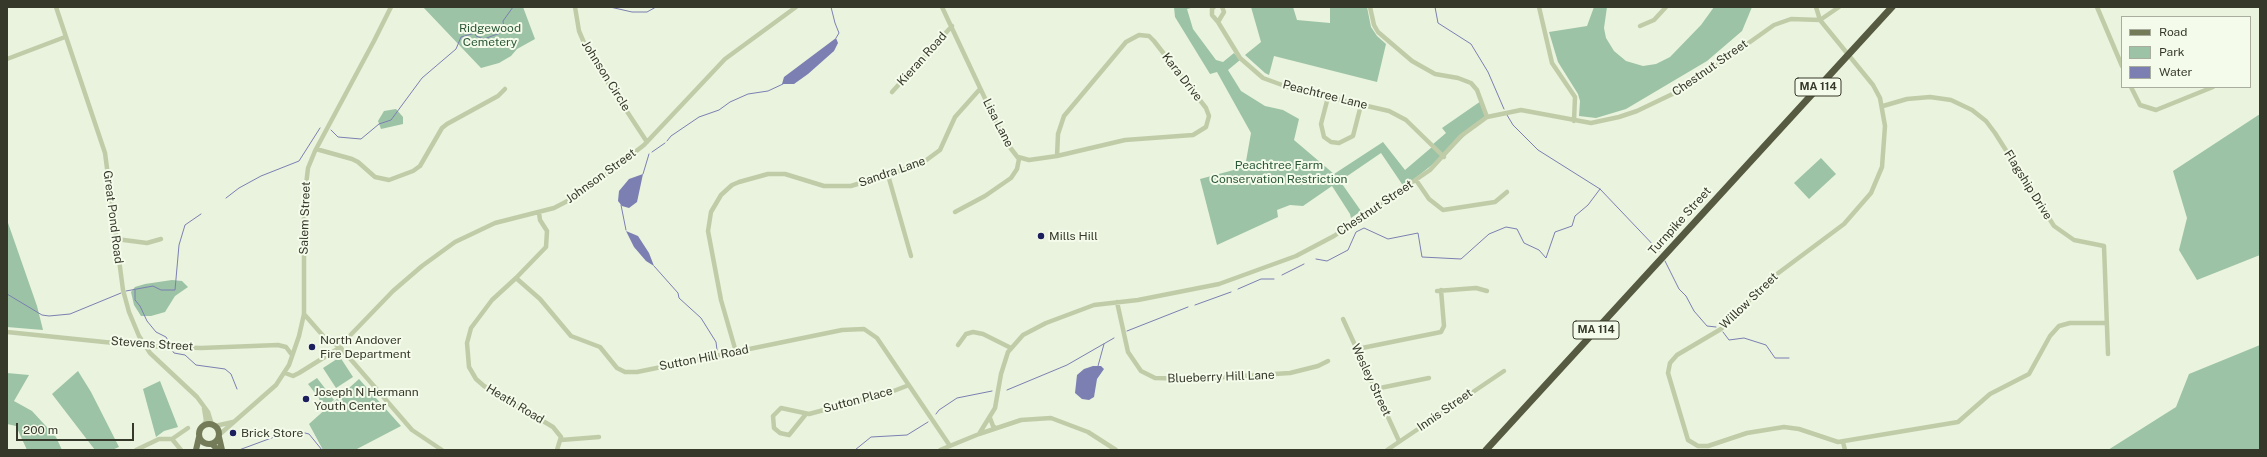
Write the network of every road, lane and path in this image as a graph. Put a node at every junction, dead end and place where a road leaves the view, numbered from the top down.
1 (56, 7) edge
2 (391, 7) edge
3 (575, 7) edge
4 (796, 7) edge
5 (942, 7) edge
6 (1214, 7) edge
7 (1222, 7) edge
8 (1370, 7) edge
9 (1539, 7) edge
10 (1666, 7) edge
11 (1816, 7) edge
12 (1839, 7) edge
13 (1892, 7) edge
14 (2097, 7) edge
15 (1820, 20) junction
16 (1218, 22) junction
17 (952, 26) junction
18 (1640, 26) dead end
19 (65, 37) junction
20 (1847, 55) junction
21 (7, 59) edge
22 (2121, 64) edge
23 (2132, 88) edge
24 (2211, 88) edge
25 (504, 89) dead end
26 (980, 89) junction
27 (892, 92) dead end
28 (1328, 97) junction
29 (1361, 105) junction
30 (1883, 106) junction
31 (1487, 117) junction
32 (1574, 121) junction
33 (647, 142) junction
34 (316, 149) junction
35 (1057, 156) junction
36 (1018, 157) junction
37 (1444, 157) junction
38 (888, 175) junction
39 (1416, 180) junction
40 (1507, 192) dead end
41 (955, 212) dead end
42 (538, 213) junction
43 (116, 239) junction
44 (161, 239) dead end
45 (911, 256) dead end
46 (516, 278) junction
47 (1487, 291) dead end
48 (1117, 302) junction
49 (304, 314) junction
50 (1343, 319) dead end
51 (2107, 323) junction
52 (7, 332) edge
53 (958, 345) dead end
54 (145, 346) junction
55 (340, 347) junction
56 (1011, 348) junction
57 (1357, 349) junction
58 (736, 352) junction
59 (2108, 354) dead end
60 (292, 355) junction
61 (1328, 361) dead end
62 (1504, 371) dead end
63 (285, 373) junction
64 (1429, 378) dead end
65 (909, 385) junction
66 (1374, 390) junction
67 (204, 407) junction
68 (806, 414) junction
69 (990, 418) junction
70 (234, 422) junction
71 (214, 426) junction
72 (202, 427) junction
73 (188, 428) dead end
74 (996, 428) junction
75 (979, 434) junction
76 (219, 436) junction
77 (199, 437) junction
78 (599, 438) dead end
79 (172, 439) junction
80 (561, 440) junction
81 (1399, 441) junction
82 (1843, 442) junction
83 (210, 444) junction
84 (950, 446) junction
85 (136, 450) edge
86 (181, 450) edge
87 (196, 450) edge
88 (201, 450) edge
89 (218, 450) edge
90 (222, 450) edge
91 (442, 450) edge
92 (557, 450) edge
93 (940, 450) edge
94 (1116, 450) edge
95 (1387, 450) edge
96 (1486, 450) edge
97 (1845, 450) edge

1 - 19 street, Great Pond Road
2 - 34 street, Salem Street
3 - 33 street, Johnson Circle
4 - 33 street, Johnson Street
5 - 17 street, Lisa Lane
6 - 16 street, Peachtree Lane
7 - 16 street
8 - 31 street
9 - 32 street
10 - 18 street
11 - 15 street
12 - 15 street
13 - 20 highway, Turnpike Street / MA 114
14 - 22 street
15 - 20 street, Willow Street
15 - 32 street, Chestnut Street
16 - 28 street, Peachtree Lane
17 - 26 street, Lisa Lane
17 - 27 street, Kieran Road
19 - 21 street
19 - 43 street, Great Pond Road
20 - 30 street, Willow Street
20 - 96 highway, Turnpike Street / MA 114
23 - 24 street
25 - 34 street
26 - 36 street, Lisa Lane
26 - 38 street, Sandra Lane
28 - 29 street, Peachtree Lane
28 - 29 street
29 - 37 street, Peachtree Lane
30 - 51 street, Flagship Drive
30 - 82 street, Willow Street
31 - 32 street, Chestnut Street
31 - 37 street, Chestnut Street
33 - 42 street, Johnson Street
34 - 49 street, Salem Street
35 - 35 street, Kara Drive
35 - 36 street, Kara Drive
36 - 41 street, Lisa Lane
37 - 39 street, Chestnut Street
38 - 45 street
38 - 58 street, Sandra Lane
39 - 40 street
39 - 48 street, Chestnut Street
42 - 46 street
42 - 55 street, Johnson Street
43 - 44 street
43 - 54 street, Great Pond Road
46 - 58 street, Sutton Hill Road
46 - 80 street, Heath Road
47 - 57 street
48 - 56 street, Chestnut Street
48 - 61 street, Blueberry Hill Lane
49 - 55 street
49 - 60 street, Salem Street
50 - 57 street, Wesley Street
51 - 59 street, Flagship Drive
51 - 82 street, Willow Street
52 - 54 street, Stevens Street
53 - 56 street
54 - 60 street, Stevens Street
54 - 67 street, Great Pond Road
55 - 63 street, Johnson Street
55 - 91 street
56 - 69 street, Chestnut Street
57 - 66 street, Wesley Street
58 - 65 street, Sutton Hill Road
60 - 63 street, Salem Street
62 - 81 street, Innis Street
63 - 70 street
64 - 66 street
65 - 68 street, Sutton Place
65 - 84 street, Sutton Hill Road
66 - 81 street, Wesley Street
67 - 71 street, Great Pond Road
67 - 72 street
68 - 68 street, Sutton Place
69 - 74 street
69 - 75 street, Chestnut Street
70 - 71 street
70 - 76 street
71 - 72 main road
71 - 76 main road
72 - 77 main road
73 - 79 street
74 - 75 street
74 - 94 street
75 - 84 street
76 - 83 main road
76 - 90 main road
77 - 83 main road
77 - 87 main road
78 - 80 street
79 - 85 street
79 - 86 street
80 - 92 street
81 - 95 street, Innis Street
82 - 97 street
83 - 88 main road
83 - 89 main road
84 - 93 street

